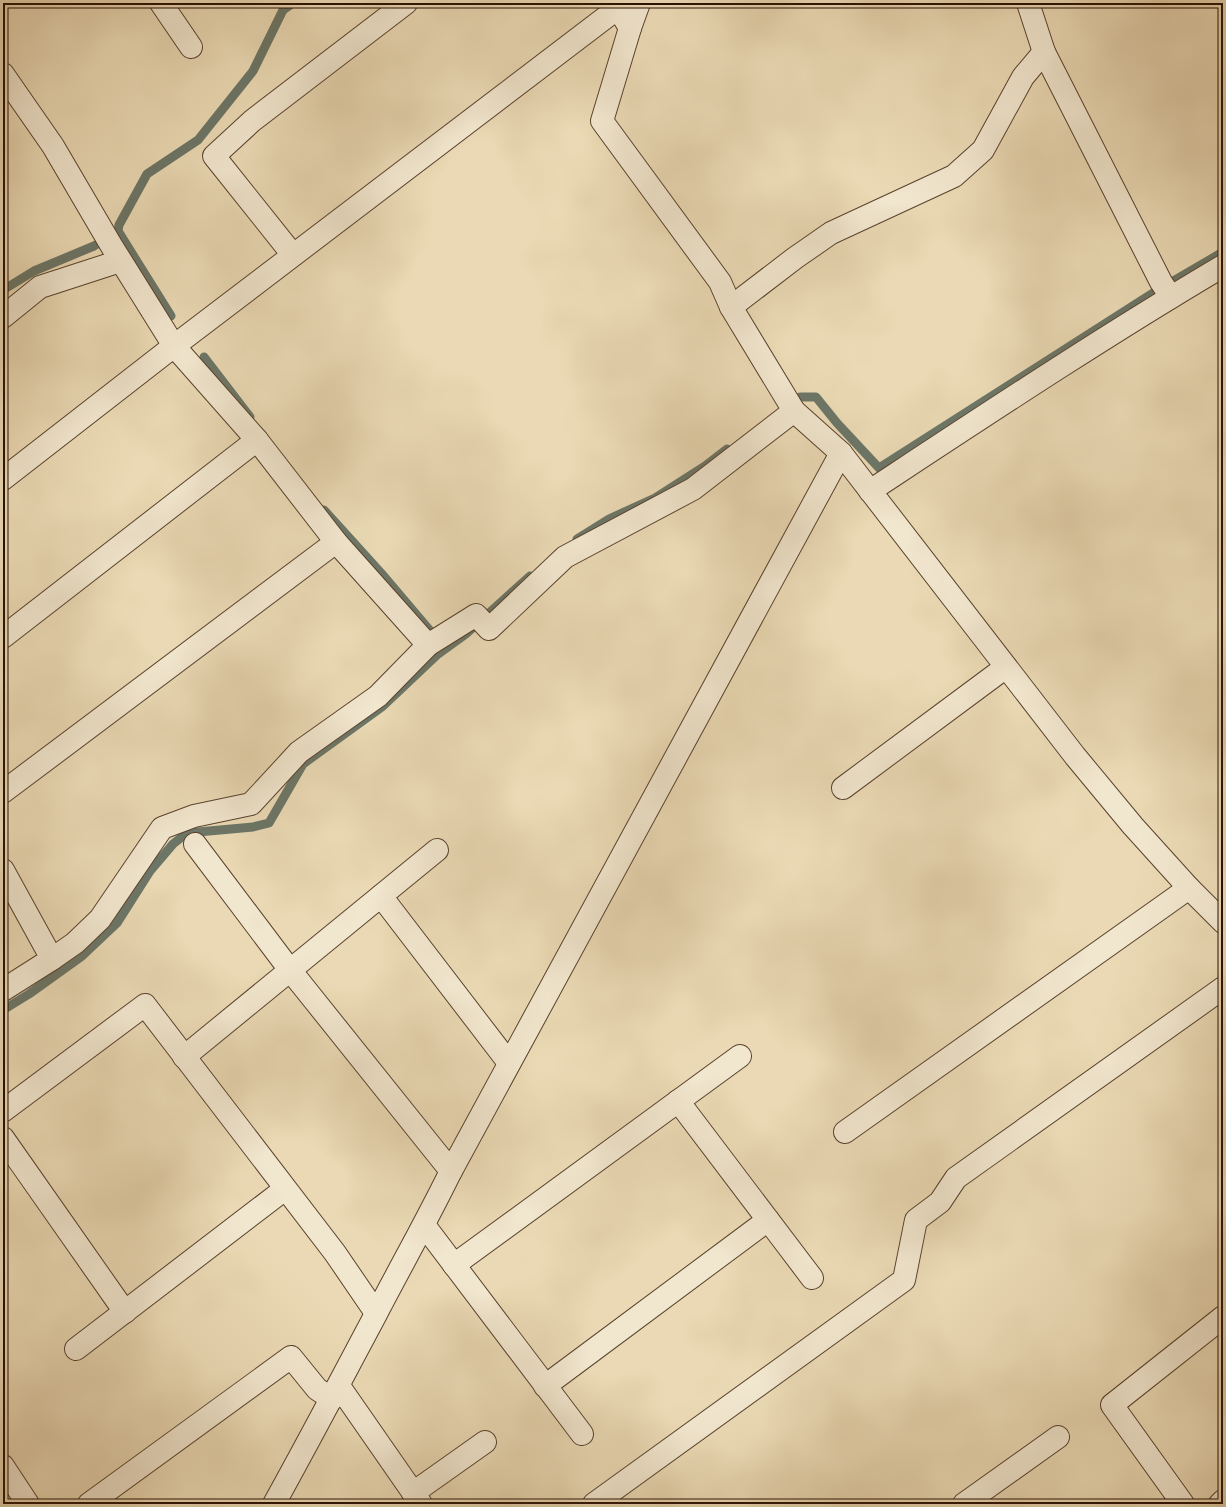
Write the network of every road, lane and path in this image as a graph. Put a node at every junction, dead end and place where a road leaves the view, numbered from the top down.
1 (161, 3) edge
2 (406, 3) edge
3 (639, 3) edge
4 (1028, 3) edge
5 (615, 6) edge
6 (630, 28) junction
7 (191, 47) dead end
8 (1044, 52) junction
9 (3, 74) edge
10 (111, 246) junction
11 (293, 256) junction
12 (1223, 266) edge
13 (1166, 291) junction
14 (732, 307) junction
15 (3, 317) edge
16 (174, 346) junction
17 (791, 405) junction
18 (257, 440) junction
19 (841, 453) junction
20 (3, 479) edge
21 (870, 491) junction
22 (336, 542) junction
23 (3, 637) edge
24 (434, 641) junction
25 (1006, 667) junction
26 (842, 788) dead end
27 (3, 792) edge
28 (195, 844) dead end
29 (437, 850) dead end
30 (3, 870) edge
31 (1189, 888) junction
32 (381, 896) junction
33 (1223, 922) edge
34 (52, 959) junction
35 (290, 970) junction
36 (1223, 988) edge
37 (3, 990) edge
38 (740, 1056) dead end
39 (184, 1057) junction
40 (509, 1063) junction
41 (678, 1101) junction
42 (3, 1111) edge
43 (844, 1132) dead end
44 (3, 1138) edge
45 (451, 1172) junction
46 (285, 1189) junction
47 (768, 1220) junction
48 (424, 1225) junction
49 (454, 1265) junction
50 (812, 1278) dead end
51 (125, 1312) junction
52 (376, 1313) junction
53 (1223, 1317) edge
54 (76, 1349) dead end
55 (546, 1386) junction
56 (335, 1392) junction
57 (582, 1434) dead end
58 (1058, 1437) dead end
59 (485, 1442) dead end
60 (3, 1466) edge
61 (417, 1498) edge
62 (1223, 1501) edge
63 (28, 1504) edge
64 (89, 1504) edge
65 (274, 1504) edge
66 (594, 1504) edge
67 (964, 1504) edge
68 (1183, 1504) edge
69 (1220, 1504) edge

1 - 7 street
2 - 11 street
3 - 6 street
4 - 8 street
5 - 6 street
5 - 11 street
6 - 14 street
8 - 13 street
8 - 14 street
9 - 10 street
10 - 15 street
10 - 16 street
11 - 16 street
12 - 13 street
13 - 21 street
14 - 17 street
16 - 18 street
16 - 20 street
17 - 19 street
17 - 24 street
18 - 22 street
18 - 23 street
19 - 21 street
19 - 40 street
21 - 25 street
22 - 24 street
22 - 27 street
24 - 34 street
25 - 26 street
25 - 31 street
28 - 35 street
29 - 32 street
30 - 34 street
31 - 33 street
31 - 43 street
32 - 35 street
32 - 40 street
34 - 37 street
35 - 39 street
35 - 45 street
36 - 66 street
38 - 41 street
39 - 42 street
39 - 46 street
40 - 45 street
41 - 47 street
41 - 49 street
44 - 51 street
45 - 48 street
46 - 51 street
46 - 52 street
47 - 50 street
47 - 55 street
48 - 49 street
48 - 52 street
49 - 55 street
51 - 54 street
52 - 56 street
53 - 68 street
55 - 57 street
56 - 61 street
56 - 64 street
56 - 65 street
58 - 67 street
59 - 61 street
60 - 63 street
62 - 69 street

